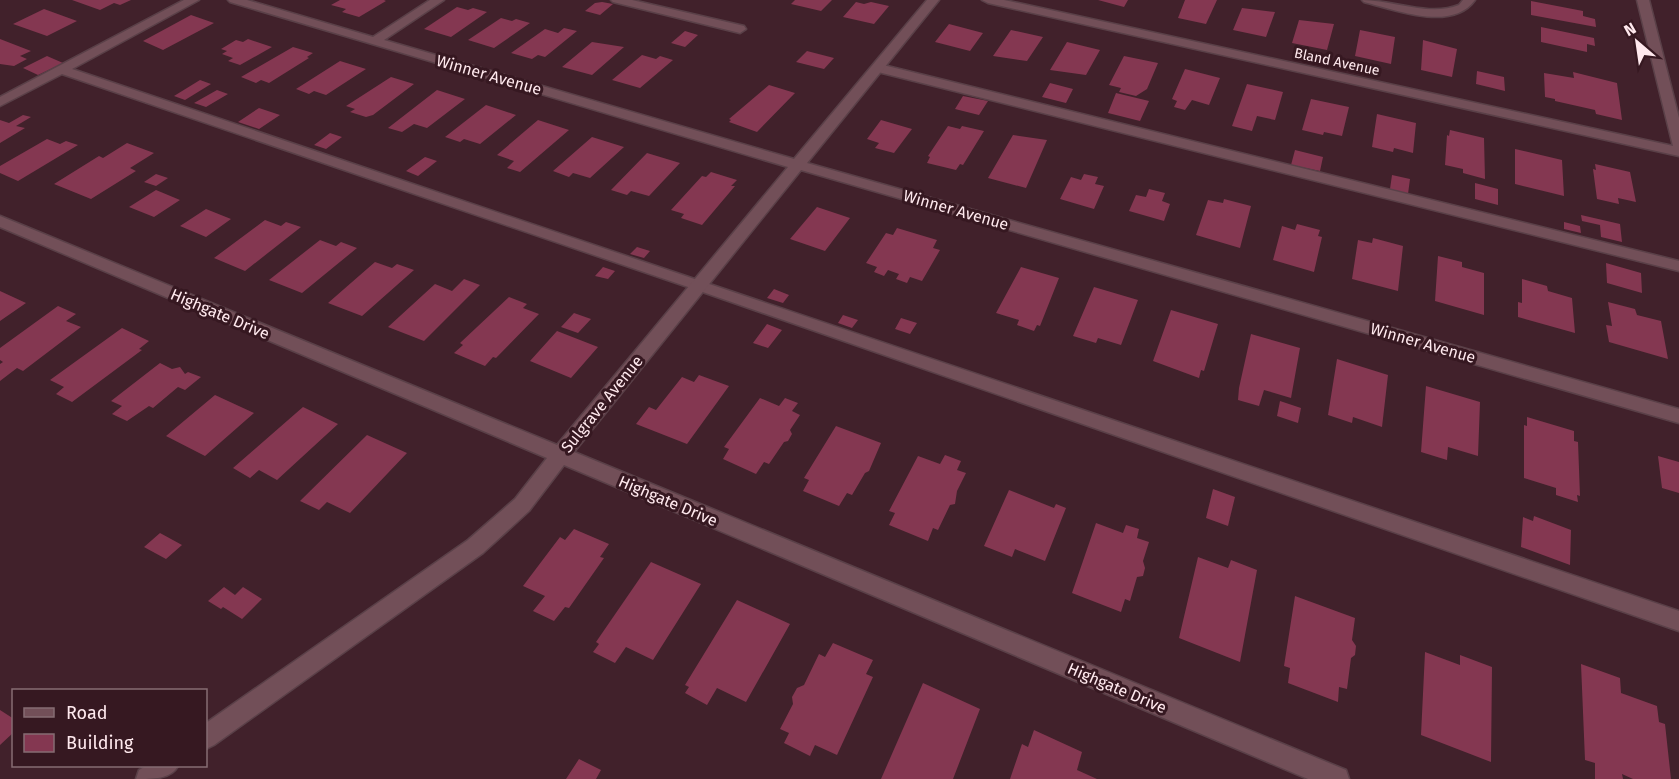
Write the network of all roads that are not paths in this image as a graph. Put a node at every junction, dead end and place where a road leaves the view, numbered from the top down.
1 (193, 0) edge
2 (234, 0) edge
3 (438, 0) edge
4 (617, 0) edge
5 (933, 0) edge
6 (988, 0) edge
7 (1368, 0) edge
8 (1469, 0) edge
9 (1643, 0) edge
10 (740, 29) dead end
11 (373, 42) junction
12 (879, 68) junction
13 (63, 70) junction
14 (0, 102) edge
15 (1679, 145) edge
16 (1679, 152) edge
17 (798, 165) junction
18 (0, 221) edge
19 (1679, 266) edge
20 (700, 285) junction
21 (1679, 416) edge
22 (559, 456) junction
23 (1679, 621) edge
24 (207, 736) edge
25 (163, 767) edge
26 (148, 779) edge
27 (1337, 779) edge

1 - 13 street
2 - 11 street, Winner Avenue
3 - 11 street
4 - 10 street
5 - 12 street, Sulgrave Avenue
6 - 16 street, Bland Avenue
7 - 8 street
9 - 15 street
11 - 17 street, Winner Avenue
12 - 17 street, Sulgrave Avenue
12 - 19 street
13 - 14 street
13 - 20 street
17 - 20 street, Sulgrave Avenue
17 - 21 street, Winner Avenue
18 - 22 street, Highgate Drive
20 - 22 street, Sulgrave Avenue
20 - 23 street
22 - 24 street, Sulgrave Avenue
22 - 27 street, Highgate Drive
25 - 26 street

